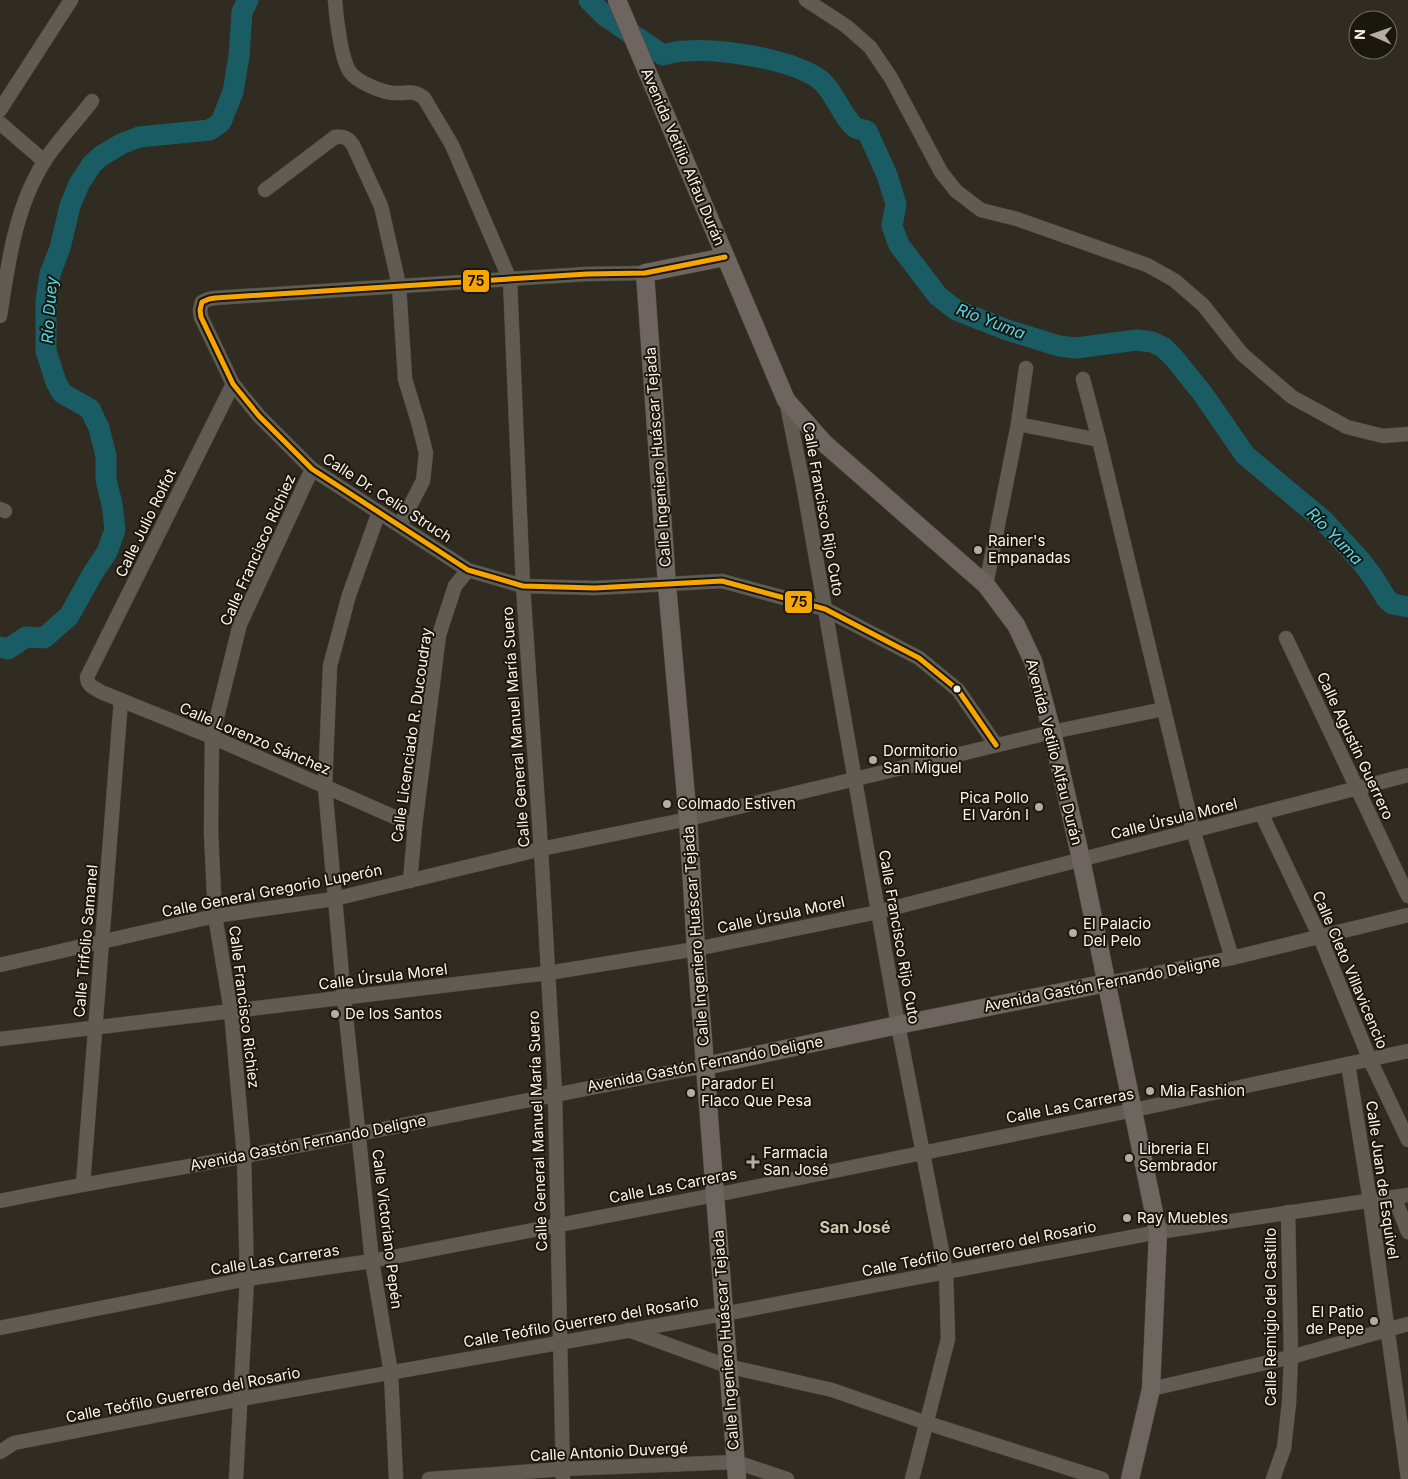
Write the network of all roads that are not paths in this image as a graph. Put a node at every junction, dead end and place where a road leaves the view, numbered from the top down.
1 (71, 0) edge
2 (335, 0) edge
3 (617, 0) edge
4 (806, 0) edge
5 (92, 102) dead end
6 (0, 110) edge
7 (0, 123) edge
8 (44, 161) junction
9 (266, 190) dead end
10 (726, 257) junction
11 (4, 259) edge
12 (645, 273) junction
13 (510, 280) junction
14 (398, 285) junction
15 (0, 316) edge
16 (1026, 368) dead end
17 (1083, 379) dead end
18 (233, 384) junction
19 (786, 400) junction
20 (1018, 424) junction
21 (1408, 434) edge
22 (1099, 440) junction
23 (312, 469) junction
24 (379, 512) junction
25 (400, 525) junction
26 (468, 570) junction
27 (667, 585) junction
28 (986, 585) junction
29 (523, 586) junction
30 (825, 609) junction
31 (1286, 638) dead end
32 (87, 677) joint
33 (121, 700) junction
34 (1164, 709) junction
35 (1052, 732) junction
36 (212, 737) junction
37 (996, 746) junction
38 (1408, 775) edge
39 (854, 779) junction
40 (325, 787) junction
41 (1358, 788) junction
42 (1261, 813) junction
43 (688, 819) junction
44 (415, 826) junction
45 (1193, 830) junction
46 (541, 849) junction
47 (1081, 859) junction
48 (410, 881) junction
49 (1408, 896) edge
50 (334, 899) junction
51 (878, 912) junction
52 (1408, 915) edge
53 (216, 916) junction
54 (1320, 937) junction
55 (102, 942) junction
56 (696, 949) junction
57 (1232, 958) junction
58 (0, 965) edge
59 (548, 973) junction
60 (1107, 983) junction
61 (344, 998) junction
62 (231, 1011) junction
63 (898, 1025) junction
64 (95, 1028) junction
65 (0, 1039) edge
66 (1408, 1052) edge
67 (1370, 1060) junction
68 (1348, 1064) junction
69 (706, 1066) junction
70 (555, 1094) junction
71 (1134, 1110) junction
72 (359, 1134) junction
73 (1408, 1140) edge
74 (923, 1152) junction
75 (244, 1156) junction
76 (83, 1184) junction
77 (715, 1195) junction
78 (1401, 1196) edge
79 (0, 1201) edge
80 (1370, 1201) junction
81 (1288, 1212) junction
82 (557, 1225) junction
83 (1158, 1232) junction
84 (1408, 1232) edge
85 (372, 1260) junction
86 (946, 1272) junction
87 (247, 1279) junction
88 (723, 1314) junction
89 (1408, 1324) edge
90 (0, 1328) edge
91 (627, 1330) junction
92 (1387, 1330) junction
93 (561, 1342) junction
94 (1291, 1357) junction
95 (728, 1366) junction
96 (391, 1373) junction
97 (1151, 1389) junction
98 (240, 1399) junction
99 (927, 1423) junction
100 (0, 1452) edge
101 (736, 1470) edge
102 (563, 1474) edge
103 (236, 1479) edge
104 (396, 1479) edge
105 (429, 1479) edge
106 (787, 1479) edge
107 (912, 1479) edge
108 (1102, 1479) edge
109 (1130, 1479) edge
110 (1273, 1479) edge
111 (1408, 1479) edge

1 - 6 street
2 - 13 street, Calle General Manuel María Suero
3 - 10 main road, Avenida Vetilio Alfau Durán
4 - 21 street
5 - 8 street
7 - 8 street
8 - 11 street
9 - 14 street
10 - 12 main road
10 - 19 main road, Avenida Vetilio Alfau Durán
11 - 15 street
12 - 13 street
12 - 27 main road, Calle Ingeniero Huáscar Tejada
13 - 14 street
13 - 29 street, Calle General Manuel María Suero
14 - 18 street, Calle Dr. Celio Struch
14 - 25 street
16 - 20 street
17 - 22 street
18 - 23 street, Calle Dr. Celio Struch
18 - 32 street, Calle Julio Rolfot
19 - 28 main road, Avenida Vetilio Alfau Durán
19 - 30 street, Calle Francisco Rijo Cuto
20 - 22 street
20 - 28 street
22 - 34 street
23 - 24 street, Calle Dr. Celio Struch
23 - 36 street, Calle Francisco Richiez
24 - 25 street, Calle Dr. Celio Struch
24 - 40 street, Calle Victoriano Pepén
25 - 26 street, Calle Dr. Celio Struch
26 - 29 street, Calle Dr. Celio Struch
26 - 44 street, Calle Licenciado R. Ducoudray
27 - 29 street, Calle Dr. Celio Struch
27 - 30 street, Calle Dr. Celio Struch
27 - 43 main road, Calle Ingeniero Huáscar Tejada
28 - 35 main road, Avenida Vetilio Alfau Durán
29 - 46 street, Calle General Manuel María Suero
30 - 37 street, Calle Dr. Celio Struch
30 - 39 street, Calle Francisco Rijo Cuto
31 - 41 street, Calle Agustín Guerrero
32 - 33 street, Calle Lorenzo Sánchez
33 - 36 street, Calle Lorenzo Sánchez
33 - 55 street, Calle Trifolio Samanel
34 - 35 street, Calle General Gregorio Luperón
34 - 45 street
35 - 37 street, Calle General Gregorio Luperón
35 - 47 main road, Avenida Vetilio Alfau Durán
36 - 40 street, Calle Lorenzo Sánchez
36 - 53 street, Calle Francisco Richiez
37 - 39 street, Calle General Gregorio Luperón
38 - 41 street, Calle Úrsula Morel
39 - 43 street, Calle General Gregorio Luperón
39 - 51 street, Calle Francisco Rijo Cuto
40 - 44 street, Calle Lorenzo Sánchez
40 - 50 street, Calle Victoriano Pepén
41 - 42 street, Calle Úrsula Morel
41 - 49 street, Calle Agustín Guerrero
42 - 45 street, Calle Úrsula Morel
42 - 54 street, Calle Cleto Villavicencio
43 - 46 street, Calle General Gregorio Luperón
43 - 56 main road, Calle Ingeniero Huáscar Tejada
44 - 48 street, Calle Licenciado R. Ducoudray
45 - 47 street, Calle Úrsula Morel
45 - 57 street
46 - 48 street, Calle General Gregorio Luperón
46 - 59 street, Calle General Manuel María Suero
47 - 51 street, Calle Úrsula Morel
47 - 60 main road, Avenida Vetilio Alfau Durán
48 - 50 street, Calle General Gregorio Luperón
50 - 53 street, Calle General Gregorio Luperón
50 - 61 street, Calle Victoriano Pepén
51 - 56 street, Calle Úrsula Morel
51 - 63 street, Calle Francisco Rijo Cuto
52 - 54 street, Avenida Gastón Fernando Deligne
53 - 55 street, Calle General Gregorio Luperón
53 - 62 street, Calle Francisco Richiez
54 - 57 street, Avenida Gastón Fernando Deligne
54 - 67 street, Calle Cleto Villavicencio
55 - 58 street, Calle General Gregorio Luperón
55 - 64 street, Calle Trifolio Samanel
56 - 59 street, Calle Úrsula Morel
56 - 69 main road, Calle Ingeniero Huáscar Tejada
57 - 60 street, Avenida Gastón Fernando Deligne
59 - 61 street, Calle Úrsula Morel
59 - 70 street, Calle General Manuel María Suero
60 - 63 main road, Avenida Gastón Fernando Deligne
60 - 71 main road, Avenida Vetilio Alfau Durán
61 - 62 street, Calle Úrsula Morel
61 - 72 street, Calle Victoriano Pepén
62 - 64 street, Calle Úrsula Morel
62 - 75 street, Calle Francisco Richiez
63 - 69 main road, Avenida Gastón Fernando Deligne
63 - 74 street, Calle Francisco Rijo Cuto
64 - 65 street, Calle Úrsula Morel
64 - 76 street, Calle Trifolio Samanel
66 - 67 street, Calle Las Carreras
67 - 68 street, Calle Las Carreras
67 - 73 street, Calle Cleto Villavicencio
68 - 71 street, Calle Las Carreras
68 - 80 street, Calle Juan de Esquivel
69 - 70 street, Avenida Gastón Fernando Deligne
69 - 77 main road, Calle Ingeniero Huáscar Tejada
70 - 72 street, Avenida Gastón Fernando Deligne
70 - 82 street, Calle General Manuel María Suero
71 - 74 street, Calle Las Carreras
71 - 83 main road, Avenida Vetilio Alfau Durán
72 - 75 street, Avenida Gastón Fernando Deligne
72 - 85 street, Calle Victoriano Pepén
74 - 77 street, Calle Las Carreras
74 - 86 street, Calle Francisco Rijo Cuto
75 - 76 street, Avenida Gastón Fernando Deligne
75 - 87 street, Calle Francisco Richiez
76 - 79 street, Avenida Gastón Fernando Deligne
77 - 82 street, Calle Las Carreras
77 - 88 main road, Calle Ingeniero Huáscar Tejada
78 - 80 street, Calle Teófilo Guerrero del Rosario
78 - 84 street
80 - 81 street, Calle Teófilo Guerrero del Rosario
80 - 92 street, Calle Juan de Esquivel
81 - 83 street, Calle Teófilo Guerrero del Rosario
81 - 94 street, Calle Remigio del Castillo
82 - 85 street, Calle Las Carreras
82 - 93 street, Calle General Manuel María Suero
83 - 86 street, Calle Teófilo Guerrero del Rosario
83 - 97 main road, Avenida Vetilio Alfau Durán
85 - 87 street, Calle Las Carreras
85 - 96 street, Calle Victoriano Pepén
86 - 88 street, Calle Teófilo Guerrero del Rosario
86 - 99 street, Calle Francisco Rijo Cuto
87 - 90 street, Calle Las Carreras
87 - 98 street, Calle Francisco Richiez
88 - 91 street, Calle Teófilo Guerrero del Rosario
88 - 95 main road, Calle Ingeniero Huáscar Tejada
89 - 92 street
91 - 93 street, Calle Teófilo Guerrero del Rosario
91 - 95 street
92 - 94 street
92 - 111 street, Calle Juan de Esquivel
93 - 96 street, Calle Teófilo Guerrero del Rosario
93 - 102 street, Calle General Manuel María Suero
94 - 97 street
94 - 110 street, Calle Remigio del Castillo
95 - 99 street
95 - 101 main road, Calle Ingeniero Huáscar Tejada
96 - 98 street, Calle Teófilo Guerrero del Rosario
96 - 104 street, Calle Victoriano Pepén
97 - 109 main road, Avenida Vetilio Alfau Durán
98 - 100 street, Calle Teófilo Guerrero del Rosario
98 - 103 street, Calle Francisco Richiez
99 - 107 street, Calle Francisco Rijo Cuto
99 - 108 street
101 - 102 street, Calle Antonio Duvergé
101 - 106 street, Calle Antonio Duvergé
102 - 105 street, Calle Antonio Duvergé

